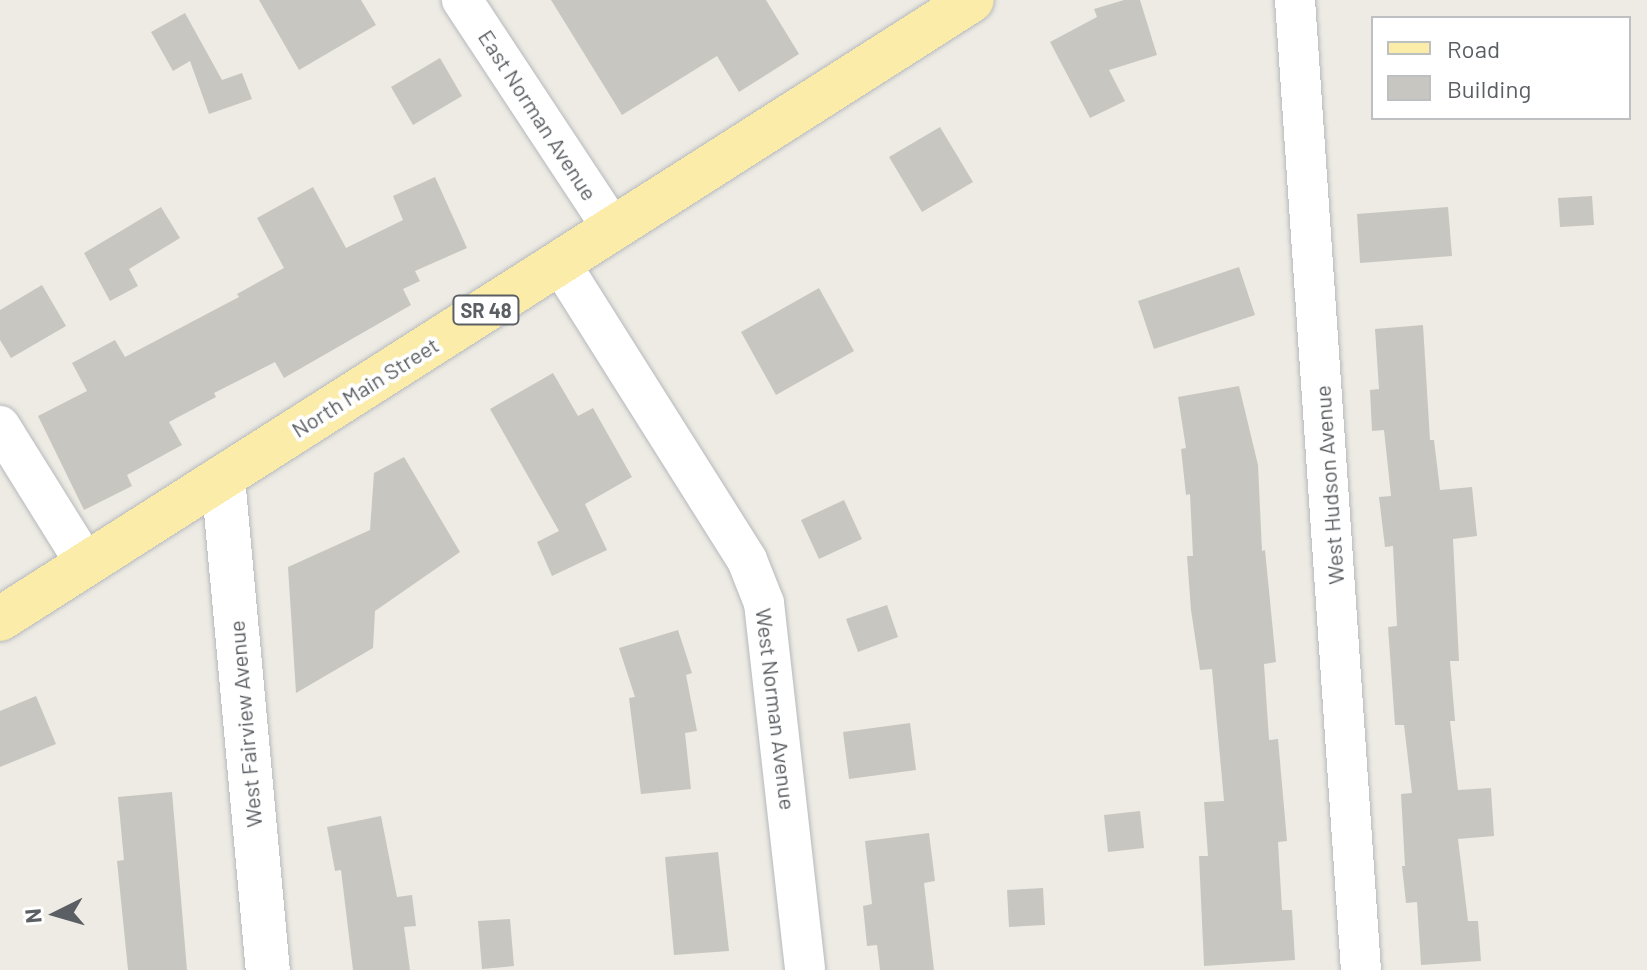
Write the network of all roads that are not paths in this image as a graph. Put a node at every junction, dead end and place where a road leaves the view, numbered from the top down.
1 (462, 0) edge
2 (972, 0) edge
3 (1295, 0) edge
4 (613, 229) junction
5 (560, 263) junction
6 (0, 426) edge
7 (223, 478) junction
8 (86, 564) junction
9 (0, 619) edge
10 (268, 970) edge
11 (805, 970) edge
12 (1361, 970) edge

1 - 4 street, East Norman Avenue
2 - 4 main road, North Main Street / SR 48
3 - 12 street, West Hudson Avenue
4 - 5 main road, North Main Street / SR 48
5 - 7 main road, North Main Street / SR 48
5 - 11 street, West Norman Avenue
6 - 8 street
7 - 8 main road, North Main Street / SR 48
7 - 10 street, West Fairview Avenue
8 - 9 main road, North Main Street / SR 48

